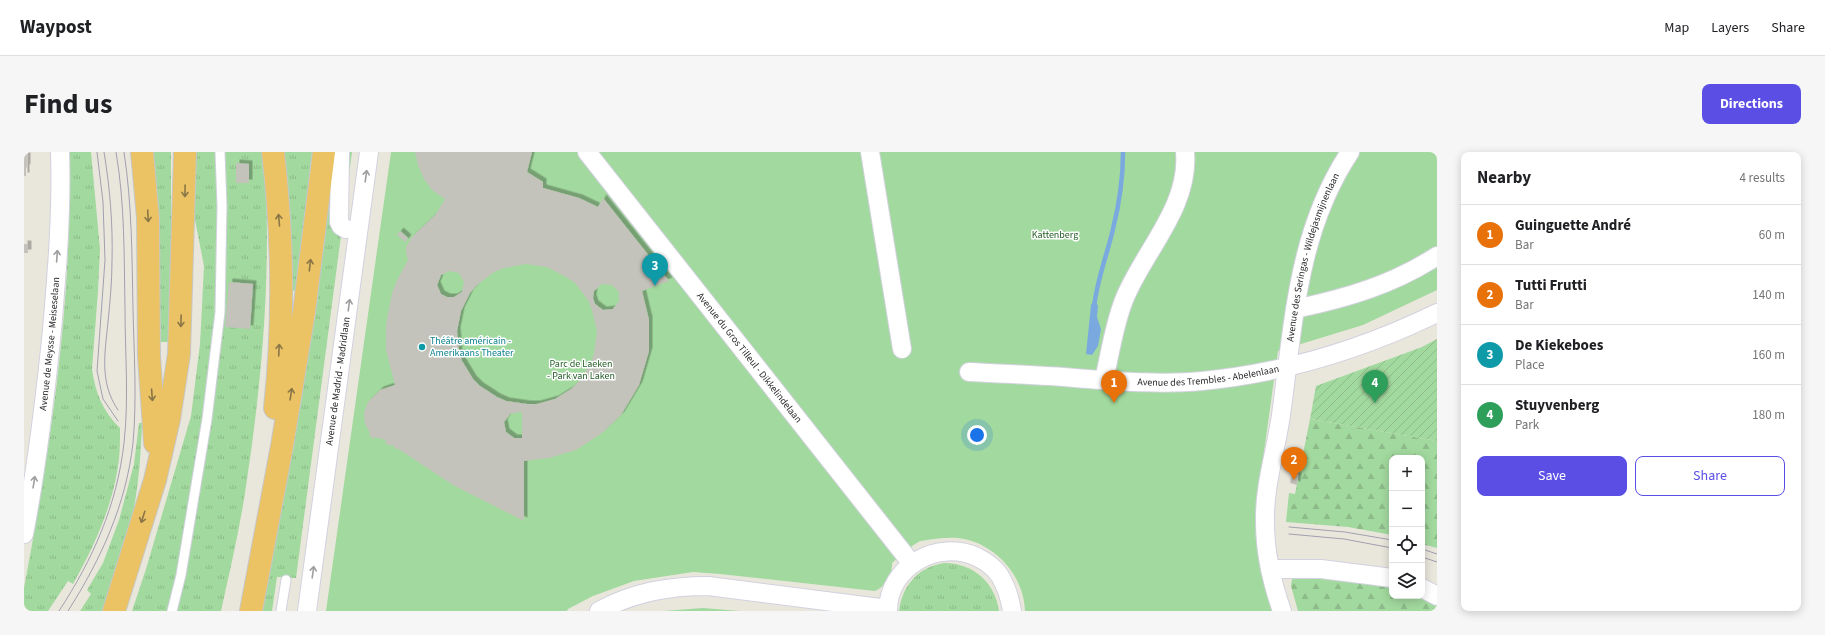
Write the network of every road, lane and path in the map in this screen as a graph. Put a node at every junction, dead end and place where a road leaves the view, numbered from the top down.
1 (60, 152) edge
2 (142, 152) edge
3 (185, 152) edge
4 (220, 152) edge
5 (273, 152) edge
6 (324, 152) edge
7 (340, 152) edge
8 (369, 152) edge
9 (587, 152) edge
10 (870, 152) edge
11 (1185, 152) edge
12 (1350, 152) edge
13 (346, 229) dead end
14 (1437, 256) edge
15 (1295, 309) junction
16 (1437, 313) edge
17 (902, 349) dead end
18 (1287, 368) junction
19 (969, 372) dead end
20 (1104, 380) junction
21 (155, 480) junction
22 (24, 534) edge
23 (912, 564) junction
24 (1270, 569) junction
25 (1389, 577) edge
26 (286, 580) dead end
27 (1425, 590) edge
28 (1437, 596) edge
29 (888, 610) edge
30 (114, 611) edge
31 (172, 611) edge
32 (242, 611) edge
33 (251, 611) edge
34 (281, 611) edge
35 (308, 611) edge
36 (599, 611) edge
37 (1012, 611) edge
38 (1282, 611) edge

22 -> 1 street, Avenue de Meysse - Meiseselaan
2 -> 21 highway
3 -> 21 highway
4 - 31 lane
32 -> 5 highway
33 -> 6 highway
7 - 13 street
35 -> 8 street, Avenue de Madrid - Madridlaan
9 - 23 street, Avenue du Gros Tilleul - Dikkelindelaan
10 - 17 street
11 - 20 street
12 - 15 street, Avenue des Seringas - Wildejasmijnenlaan
14 - 15 street
15 - 18 street, Avenue des Seringas - Wildejasmijnenlaan
16 - 18 street, Avenue des Trembles - Abelenlaan
18 - 20 street, Avenue des Trembles - Abelenlaan
18 - 24 street, Avenue des Seringas - Wildejasmijnenlaan
19 - 20 street, Avenue des Trembles - Abelenlaan
21 -> 30 highway
23 - 29 street
23 - 37 street
24 - 25 street
24 - 38 street, Avenue des Seringas - Wildejasmijnenlaan
26 - 34 lane
27 - 28 street
29 - 36 street

